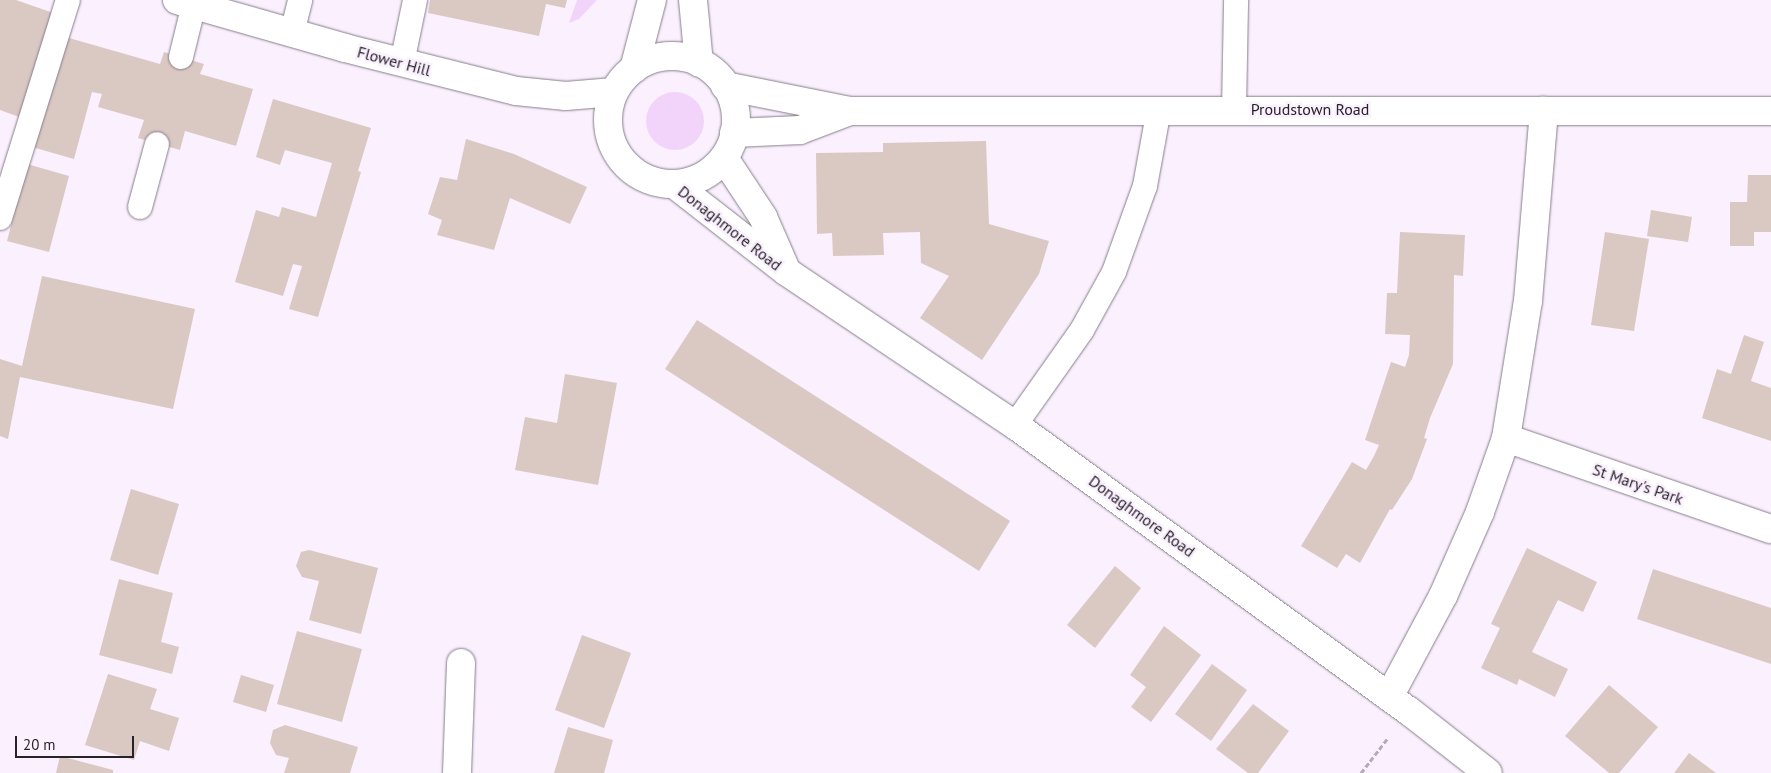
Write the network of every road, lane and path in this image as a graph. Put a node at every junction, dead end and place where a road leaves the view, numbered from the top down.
1 (68, 0) edge
2 (300, 0) edge
3 (416, 0) edge
4 (652, 0) edge
5 (693, 0) edge
6 (1236, 0) edge
7 (189, 2) edge
8 (292, 33) junction
9 (181, 57) dead end
10 (402, 63) junction
11 (699, 63) junction
12 (634, 69) junction
13 (726, 86) junction
14 (614, 92) junction
15 (1159, 109) junction
16 (1234, 109) junction
17 (850, 111) junction
18 (1544, 111) junction
19 (1771, 111) edge
20 (734, 133) junction
21 (157, 144) dead end
22 (724, 158) junction
23 (674, 184) junction
24 (140, 208) dead end
25 (0, 218) edge
26 (787, 272) junction
27 (1015, 425) junction
28 (1506, 438) junction
29 (1771, 529) edge
30 (461, 662) dead end
31 (1399, 704) junction
32 (457, 773) edge
33 (1362, 773) edge
34 (1488, 773) edge

1 - 25 lane
2 - 8 lane
3 - 10 lane
4 - 12 main road
5 - 11 main road
6 - 16 lane
7 - 8 main road, Flower Hill
7 - 9 lane
8 - 10 main road, Flower Hill
10 - 14 main road, Flower Hill
11 - 12 main road
11 - 13 main road
12 - 14 main road
13 - 17 main road, Proudstown Road
13 - 20 main road
14 - 23 main road
15 - 16 main road, Proudstown Road
15 - 17 main road, Proudstown Road
15 - 27 lane
16 - 18 main road, Proudstown Road
17 - 20 main road, Proudstown Road
18 - 19 main road, Proudstown Road
18 - 28 main road
20 - 22 main road
21 - 24 lane
22 - 23 main road
22 - 26 main road, Donaghmore Road
23 - 26 main road, Donaghmore Road
26 - 27 main road, Donaghmore Road
27 - 31 main road, Donaghmore Road
28 - 29 main road, St Mary's Park
28 - 31 main road
30 - 32 main road
31 - 33 path
31 - 34 main road, Donaghmore Road

